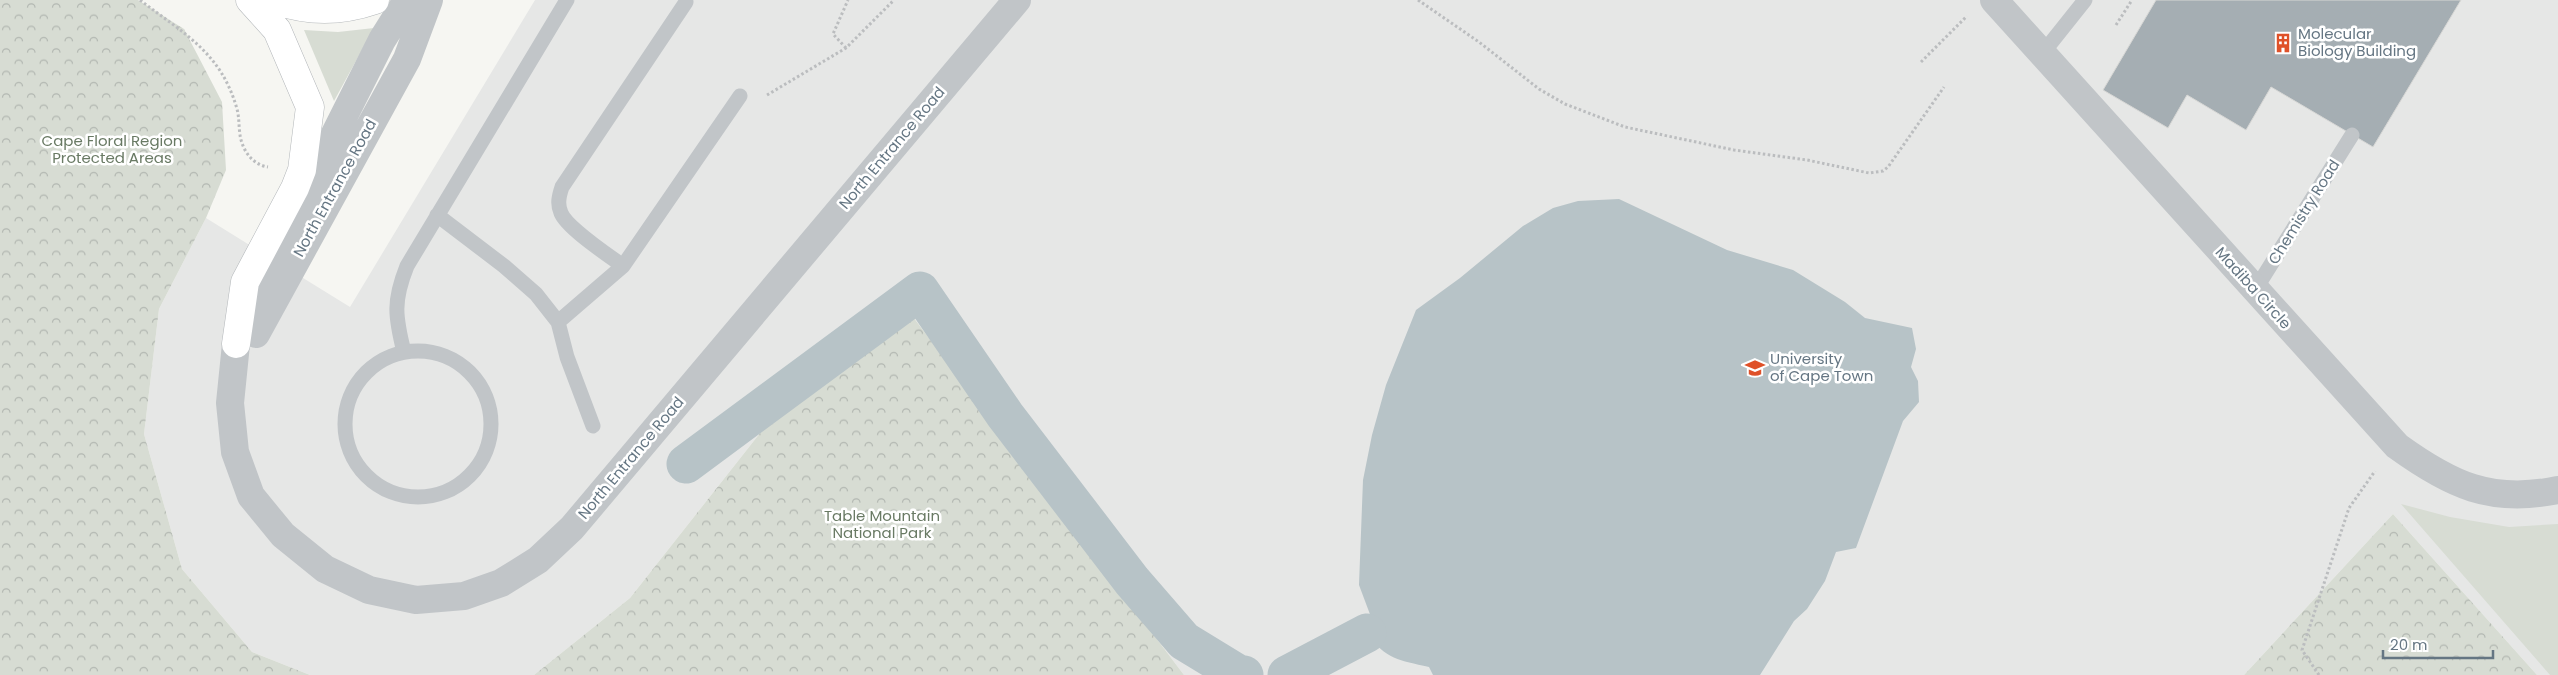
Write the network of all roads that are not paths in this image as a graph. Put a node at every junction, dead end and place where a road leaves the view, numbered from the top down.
1 (250, 0) edge
2 (274, 0) edge
3 (375, 0) edge
4 (407, 0) edge
5 (429, 0) edge
6 (567, 0) edge
7 (1017, 0) edge
8 (1994, 0) edge
9 (2085, 0) edge
10 (686, 2) dead end
11 (2042, 54) junction
12 (740, 96) road end
13 (2352, 135) dead end
14 (437, 215) junction
15 (623, 266) junction
16 (2255, 290) junction
17 (558, 322) junction
18 (236, 344) junction
19 (404, 352) junction
20 (234, 372) junction
21 (593, 426) dead end
22 (2558, 490) edge

1 - 18 highway
2 - 3 highway
4 - 18 street, North Entrance Road
5 - 20 street, North Entrance Road
6 - 14 lane
7 - 20 street, North Entrance Road
8 - 11 street, Madiba Circle
9 - 11 lane
10 - 15 lane
11 - 16 street, Madiba Circle
12 - 15 lane
13 - 16 lane, Chemistry Road
14 - 17 lane
14 - 19 lane
15 - 17 lane
16 - 22 street, Madiba Circle
17 - 21 lane
18 - 20 street, North Entrance Road
19 - 19 lane

